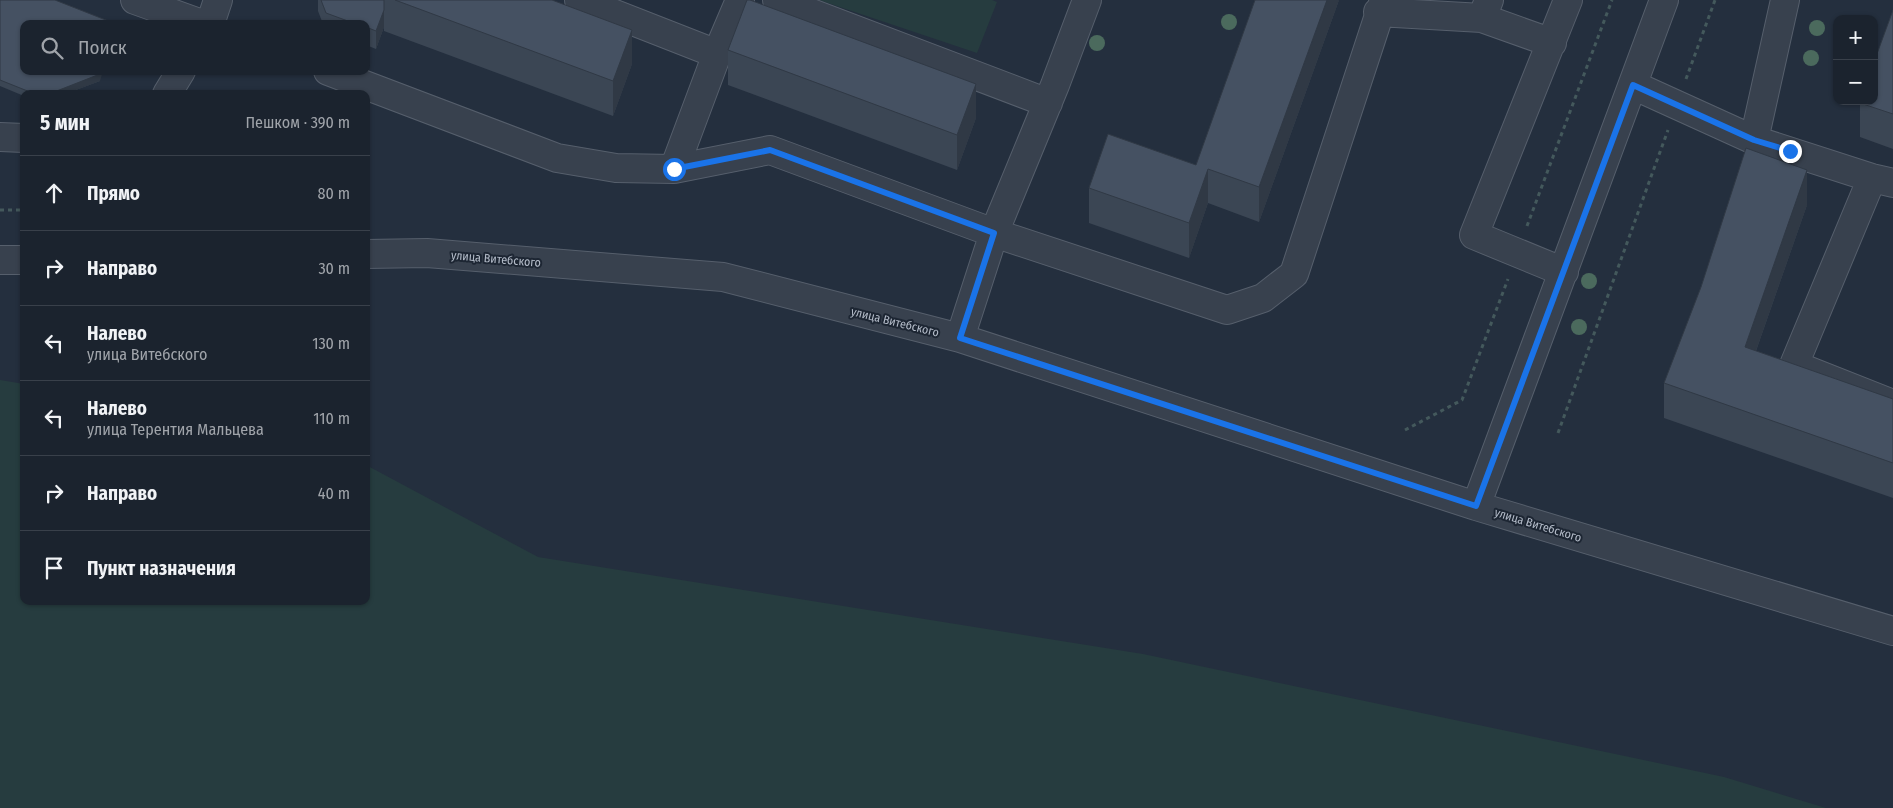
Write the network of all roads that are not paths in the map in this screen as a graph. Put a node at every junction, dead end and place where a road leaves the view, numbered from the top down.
1 (135, 0) edge
2 (218, 0) edge
3 (579, 0) edge
4 (740, 0) edge
5 (777, 0) edge
6 (1085, 0) edge
7 (1568, 0) edge
8 (1664, 0) edge
9 (1785, 0) edge
10 (1381, 6) edge
11 (1486, 9) edge
12 (191, 20) edge
13 (211, 20) edge
14 (1552, 43) junction
15 (716, 54) junction
16 (179, 75) edge
17 (339, 75) edge
18 (1633, 85) junction
19 (169, 90) edge
20 (1048, 103) junction
21 (0, 137) edge
22 (20, 138) edge
23 (1754, 140) junction
24 (674, 169) junction
25 (1882, 181) edge
26 (994, 233) junction
27 (370, 254) edge
28 (0, 260) edge
29 (20, 260) edge
30 (1564, 272) junction
31 (960, 338) junction
32 (1893, 404) edge
33 (1476, 506) junction
34 (1893, 631) edge

1 - 12 street
2 - 13 street
3 - 15 street
4 - 15 street
5 - 20 street
6 - 20 street
7 - 14 street
8 - 18 street
9 - 23 street
10 - 11 street
10 - 26 street
11 - 14 street
14 - 30 street
15 - 24 street
16 - 19 street
17 - 24 street
18 - 23 street
18 - 30 street
20 - 26 street
21 - 22 street
23 - 25 street
24 - 26 street
25 - 32 street
26 - 31 street
27 - 31 street, улица Витебского
28 - 29 street
30 - 33 street
31 - 33 street, улица Витебского
33 - 34 street, улица Витебского

